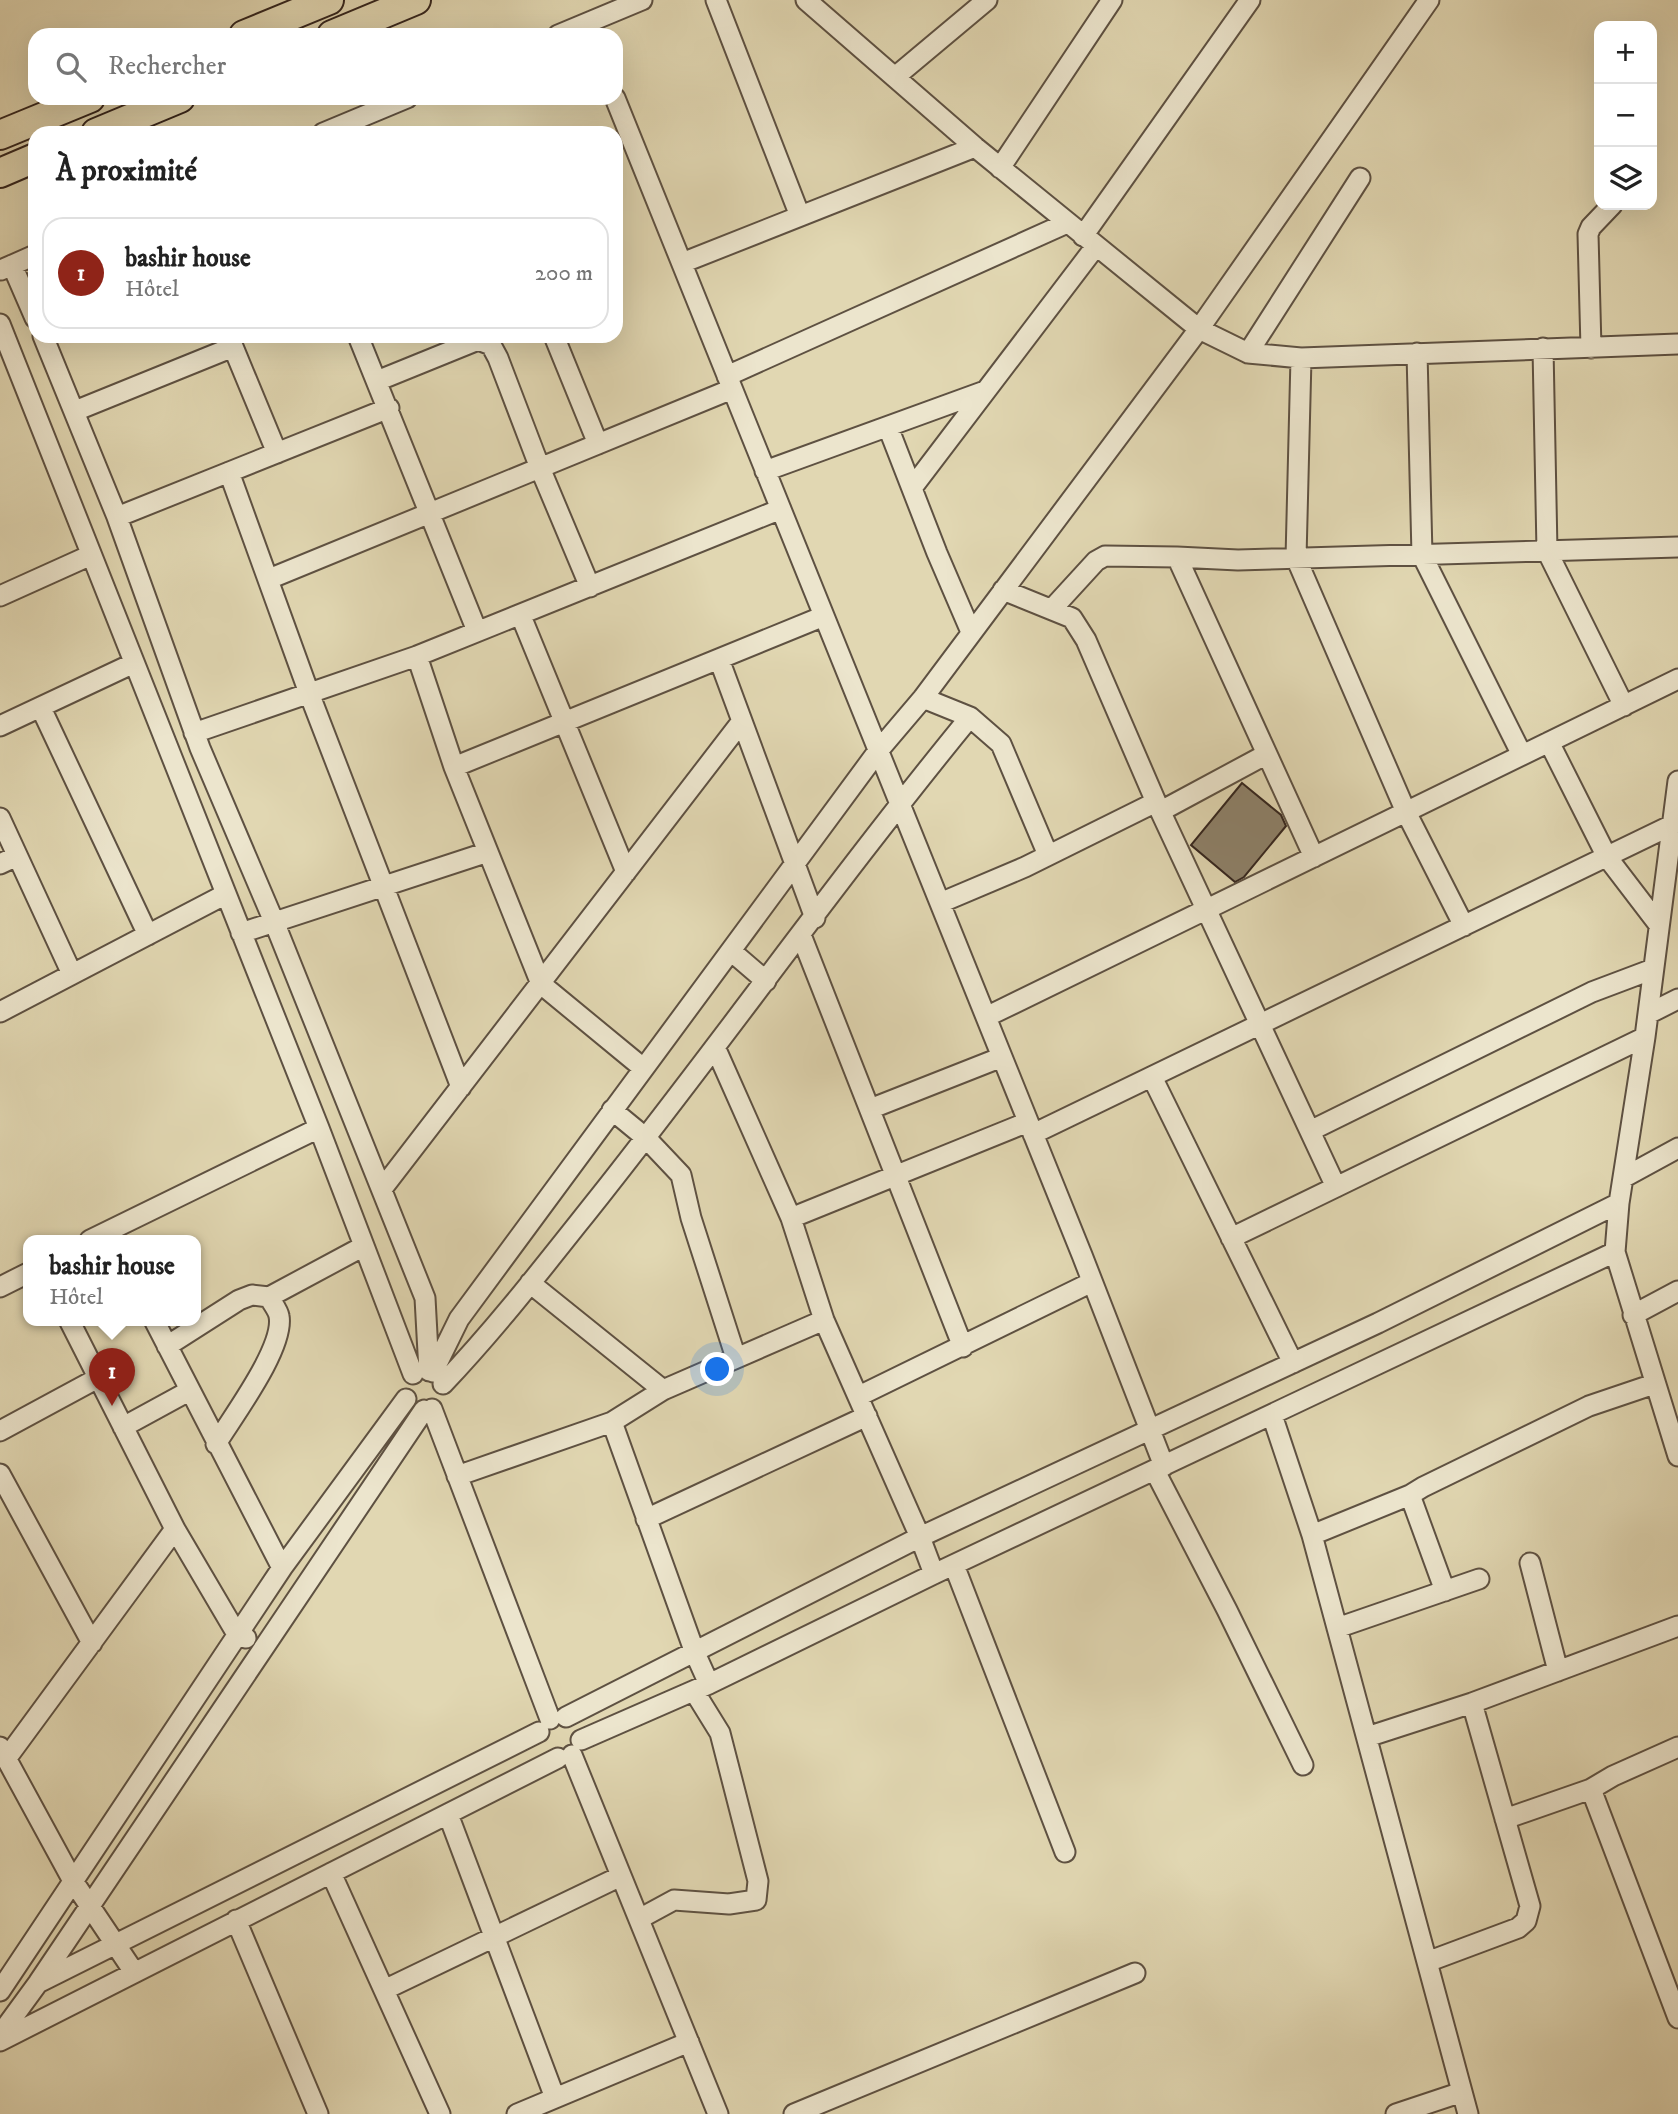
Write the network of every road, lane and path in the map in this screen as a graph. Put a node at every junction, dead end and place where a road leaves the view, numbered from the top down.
1 (329, 0) edge
2 (416, 0) edge
3 (642, 0) edge
4 (716, 0) edge
5 (806, 0) edge
6 (987, 0) edge
7 (1112, 0) edge
8 (1251, 0) edge
9 (1429, 0) edge
10 (261, 28) edge
11 (349, 28) edge
12 (589, 28) edge
13 (895, 77) junction
14 (73, 105) edge
15 (163, 105) edge
16 (390, 105) edge
17 (616, 105) edge
18 (113, 126) edge
19 (340, 126) edge
20 (621, 126) edge
21 (0, 135) edge
22 (624, 141) edge
23 (975, 147) junction
24 (28, 161) edge
25 (1000, 168) junction
26 (0, 173) edge
27 (1360, 178) dead end
28 (1607, 210) edge
29 (800, 216) junction
30 (1067, 223) junction
31 (1089, 241) junction
32 (28, 258) edge
33 (682, 263) junction
34 (6, 267) edge
35 (28, 306) edge
36 (0, 324) edge
37 (1199, 329) junction
38 (46, 343) edge
39 (229, 343) edge
40 (231, 343) edge
41 (361, 343) edge
42 (471, 343) edge
43 (486, 343) edge
44 (557, 343) edge
45 (1678, 344) edge
46 (1543, 348) junction
47 (1591, 348) junction
48 (1248, 353) junction
49 (1417, 353) junction
50 (1301, 358) junction
51 (377, 382) junction
52 (730, 382) junction
53 (986, 391) junction
54 (389, 408) junction
55 (75, 411) junction
56 (888, 427) junction
57 (598, 444) junction
58 (277, 453) junction
59 (540, 468) junction
60 (765, 471) junction
61 (229, 472) junction
62 (912, 488) junction
63 (781, 509) junction
64 (429, 513) junction
65 (117, 517) junction
66 (1678, 547) edge
67 (1547, 551) junction
68 (91, 555) junction
69 (1422, 555) junction
70 (1177, 556) junction
71 (1296, 558) junction
72 (269, 579) junction
73 (590, 587) junction
74 (1003, 590) junction
75 (0, 596) edge
76 (1052, 609) junction
77 (521, 616) junction
78 (824, 616) junction
79 (477, 631) junction
80 (971, 632) junction
81 (417, 656) junction
82 (719, 659) junction
83 (134, 663) junction
84 (1678, 679) edge
85 (309, 693) junction
86 (923, 698) junction
87 (1624, 706) junction
88 (41, 708) junction
89 (970, 717) junction
90 (742, 721) junction
91 (564, 722) junction
92 (0, 726) edge
93 (197, 741) junction
94 (1549, 742) junction
95 (878, 751) junction
96 (1267, 754) junction
97 (1522, 755) junction
98 (172, 759) junction
99 (454, 767) junction
100 (1678, 781) edge
101 (899, 803) junction
102 (1159, 806) junction
103 (1406, 812) junction
104 (0, 818) edge
105 (1675, 823) edge
106 (488, 852) junction
107 (1048, 855) junction
108 (1607, 857) junction
109 (1314, 858) junction
110 (9, 860) edge
111 (795, 866) junction
112 (626, 872) junction
113 (384, 887) junction
114 (226, 894) junction
115 (940, 903) junction
116 (1207, 909) junction
117 (815, 918) junction
118 (275, 924) junction
119 (1659, 925) junction
120 (1464, 926) junction
121 (241, 933) junction
122 (148, 935) junction
123 (801, 935) junction
124 (731, 951) junction
125 (1653, 969) junction
126 (72, 974) junction
127 (766, 981) junction
128 (541, 984) junction
129 (1678, 999) edge
130 (0, 1012) edge
131 (1647, 1014) junction
132 (986, 1017) junction
133 (1261, 1024) junction
134 (1645, 1037) junction
135 (715, 1048) junction
136 (1002, 1057) junction
137 (643, 1068) junction
138 (1152, 1077) junction
139 (461, 1087) junction
140 (870, 1108) junction
141 (612, 1110) junction
142 (319, 1128) junction
143 (1030, 1128) junction
144 (1310, 1131) junction
145 (646, 1138) junction
146 (1678, 1148) edge
147 (897, 1175) junction
148 (1623, 1178) junction
149 (1336, 1187) junction
150 (382, 1189) junction
151 (1619, 1203) junction
152 (791, 1217) junction
153 (111, 1235) edge
154 (1231, 1238) junction
155 (364, 1246) junction
156 (1615, 1252) junction
157 (23, 1276) edge
158 (1092, 1282) junction
159 (530, 1283) junction
160 (0, 1287) edge
161 (1678, 1291) edge
162 (269, 1297) junction
163 (1633, 1315) junction
164 (824, 1320) junction
165 (201, 1324) edge
166 (72, 1326) edge
167 (157, 1326) edge
168 (198, 1326) edge
169 (167, 1346) junction
170 (963, 1347) junction
171 (736, 1358) junction
172 (1293, 1363) junction
173 (429, 1375) junction
174 (97, 1378) junction
175 (1654, 1384) junction
176 (663, 1390) junction
177 (189, 1391) junction
178 (859, 1396) junction
179 (406, 1399) junction
180 (428, 1410) junction
181 (1272, 1415) junction
182 (867, 1416) junction
183 (612, 1422) junction
184 (123, 1427) junction
185 (1674, 1429) edge
186 (1152, 1430) junction
187 (0, 1431) edge
188 (216, 1444) junction
189 (1678, 1457) edge
190 (1160, 1469) junction
191 (0, 1474) edge
192 (457, 1476) junction
193 (1410, 1495) junction
194 (646, 1519) junction
195 (175, 1529) junction
196 (1312, 1535) junction
197 (920, 1536) junction
198 (1530, 1563) dead end
199 (954, 1565) junction
200 (282, 1569) junction
201 (934, 1574) junction
202 (1479, 1579) dead end
203 (1445, 1591) junction
204 (1678, 1626) edge
205 (1337, 1628) junction
206 (238, 1636) junction
207 (92, 1643) junction
208 (267, 1644) junction
209 (695, 1653) junction
210 (1558, 1671) junction
211 (702, 1687) junction
212 (1472, 1703) junction
213 (552, 1723) junction
214 (1367, 1737) junction
215 (1678, 1747) edge
216 (570, 1751) junction
217 (3, 1753) edge
218 (1303, 1765) dead end
219 (1591, 1789) junction
220 (448, 1814) junction
221 (1505, 1819) junction
222 (1065, 1852) dead end
223 (331, 1873) junction
224 (621, 1875) junction
225 (73, 1881) junction
226 (89, 1907) junction
227 (639, 1919) junction
228 (236, 1920) junction
229 (494, 1937) junction
230 (116, 1944) junction
231 (1427, 1962) junction
232 (134, 1972) junction
233 (1135, 1973) dead end
234 (38, 1983) junction
235 (384, 1990) junction
236 (1, 1991) edge
237 (1674, 1994) edge
238 (1678, 2018) edge
239 (0, 2035) edge
240 (0, 2041) edge
241 (689, 2042) junction
242 (1462, 2092) junction
243 (555, 2098) junction
244 (524, 2113) edge
245 (318, 2114) edge
246 (440, 2114) edge
247 (718, 2114) edge
248 (794, 2114) edge
249 (1396, 2114) edge
250 (1468, 2114) edge

1 - 10 highway
2 - 11 highway
3 - 12 street
4 - 29 street
5 - 13 street
6 - 13 street
7 - 25 street
8 - 31 street
9 - 37 street
13 - 23 street
14 - 21 highway
15 - 18 highway
16 - 19 street
17 - 20 street
22 - 33 street
23 - 25 street
23 - 29 street
24 - 26 highway
25 - 30 street
27 - 48 street
28 - 47 street
29 - 33 street
30 - 31 street
30 - 52 street
31 - 37 street
31 - 53 street
32 - 34 street
33 - 52 street
34 - 35 street
36 - 68 street
37 - 48 street
37 - 74 street
38 - 55 street
39 - 55 street
40 - 58 street
41 - 51 street
42 - 51 street
43 - 59 street
44 - 57 street
45 - 47 street
46 - 47 street
46 - 49 street
46 - 67 street
48 - 50 street
49 - 50 street
49 - 69 street
50 - 71 street
51 - 54 street
52 - 57 street
52 - 60 street
53 - 56 street
53 - 62 street
54 - 58 street
54 - 64 street
55 - 65 street
56 - 60 street
56 - 62 street
57 - 59 street
58 - 61 street
59 - 64 street
59 - 73 street
60 - 63 street
61 - 65 street
61 - 72 street
62 - 80 street
63 - 73 street
63 - 78 street
64 - 72 street
64 - 79 street
65 - 93 street
66 - 67 street
67 - 69 street
67 - 87 street
68 - 75 street
68 - 83 street
69 - 71 street
69 - 97 street
70 - 71 street
70 - 76 street
70 - 96 street
71 - 103 street
72 - 85 street
73 - 77 street
74 - 76 street
74 - 80 street
76 - 102 street
77 - 79 street
77 - 91 street
78 - 82 street
78 - 95 street
79 - 81 street
80 - 86 street
81 - 85 street
81 - 99 street
82 - 90 street
82 - 91 street
83 - 88 street
83 - 98 street
84 - 87 street
85 - 93 street
85 - 113 street
86 - 89 street
86 - 95 street
87 - 94 street
88 - 92 street
88 - 122 street
89 - 101 street
89 - 107 street
90 - 111 street
90 - 112 street
91 - 99 street
91 - 112 street
93 - 98 street
93 - 118 street
94 - 97 street
94 - 108 street
95 - 101 street
95 - 111 street
96 - 102 street
96 - 109 street
97 - 103 street
98 - 114 street
99 - 106 street
100 - 105 street
101 - 115 street
101 - 117 street
102 - 107 street
102 - 116 street
103 - 109 street
103 - 120 street
104 - 110 street
105 - 108 street
105 - 119 street
106 - 113 street
106 - 128 street
107 - 115 street
108 - 119 street
108 - 120 street
109 - 116 street
110 - 126 street
111 - 117 street
111 - 124 street
112 - 128 street
113 - 118 street
113 - 139 street
114 - 121 street
114 - 122 street
115 - 132 street
116 - 132 street
116 - 133 street
117 - 123 street
118 - 121 street
118 - 150 street
119 - 125 street
120 - 133 street
121 - 142 street
122 - 126 street
123 - 127 street
123 - 140 street
124 - 127 street
124 - 137 street
125 - 131 street
125 - 144 street
126 - 130 street
127 - 135 street
128 - 137 street
128 - 139 street
129 - 131 street
131 - 134 street
132 - 136 street
133 - 138 street
133 - 144 street
134 - 148 street
134 - 149 street
135 - 145 street
135 - 152 street
136 - 140 street
136 - 143 street
137 - 141 street
138 - 143 street
138 - 154 street
139 - 150 street
140 - 147 street
141 - 145 street
141 - 173 street
142 - 153 street
142 - 155 street
143 - 147 street
143 - 158 street
144 - 149 street
145 - 159 street
145 - 171 street
146 - 148 street
147 - 152 street
147 - 170 street
148 - 151 street
149 - 154 street
150 - 173 street
151 - 156 street
151 - 172 street
152 - 164 street
154 - 172 street
155 - 162 street
155 - 173 street
156 - 163 street
156 - 181 street
157 - 160 street
158 - 170 street
158 - 186 street
159 - 173 street
159 - 176 street
161 - 163 street
162 - 165 street
162 - 188 street
163 - 175 street
164 - 171 street
164 - 178 street
166 - 174 street
167 - 169 street
168 - 169 street
169 - 177 street
170 - 178 street
171 - 176 street
172 - 186 street
173 - 179 street
173 - 180 street
174 - 184 street
174 - 187 street
175 - 185 street
175 - 193 street
176 - 183 street
177 - 184 street
177 - 188 street
178 - 182 street
179 - 180 street
179 - 200 street
180 - 192 street
180 - 208 street
181 - 190 street
181 - 196 street
182 - 194 street
182 - 197 street
183 - 192 street
183 - 194 street
184 - 195 street
185 - 189 street
186 - 190 street
186 - 197 street
188 - 200 street
190 - 199 street
190 - 218 street
191 - 207 street
192 - 213 street
193 - 196 street
193 - 203 street
194 - 209 street
195 - 206 street
195 - 207 street
196 - 205 street
197 - 201 street
197 - 209 street
198 - 210 street
199 - 201 street
199 - 222 street
200 - 206 street
201 - 211 street
202 - 203 street
203 - 205 street
204 - 210 street
205 - 214 street
206 - 208 street
206 - 225 street
207 - 217 street
208 - 226 street
209 - 211 street
209 - 213 street
210 - 212 street
211 - 216 street
211 - 227 street
212 - 214 street
212 - 221 street
213 - 216 street
213 - 216 street
213 - 230 street
214 - 231 street
215 - 219 street
216 - 220 street
216 - 224 street
217 - 225 street
219 - 221 street
219 - 237 street
220 - 223 street
220 - 229 street
221 - 231 street
223 - 228 street
223 - 235 street
224 - 227 street
224 - 229 street
225 - 226 street
225 - 236 street
226 - 230 street
226 - 234 street
227 - 241 street
228 - 232 street
228 - 245 street
229 - 235 street
229 - 243 street
230 - 232 street
230 - 234 street
231 - 242 street
232 - 240 street
233 - 248 street
234 - 236 street
234 - 239 street
235 - 246 street
237 - 238 street
241 - 243 street
241 - 247 street
242 - 249 street
242 - 250 street
243 - 244 street

